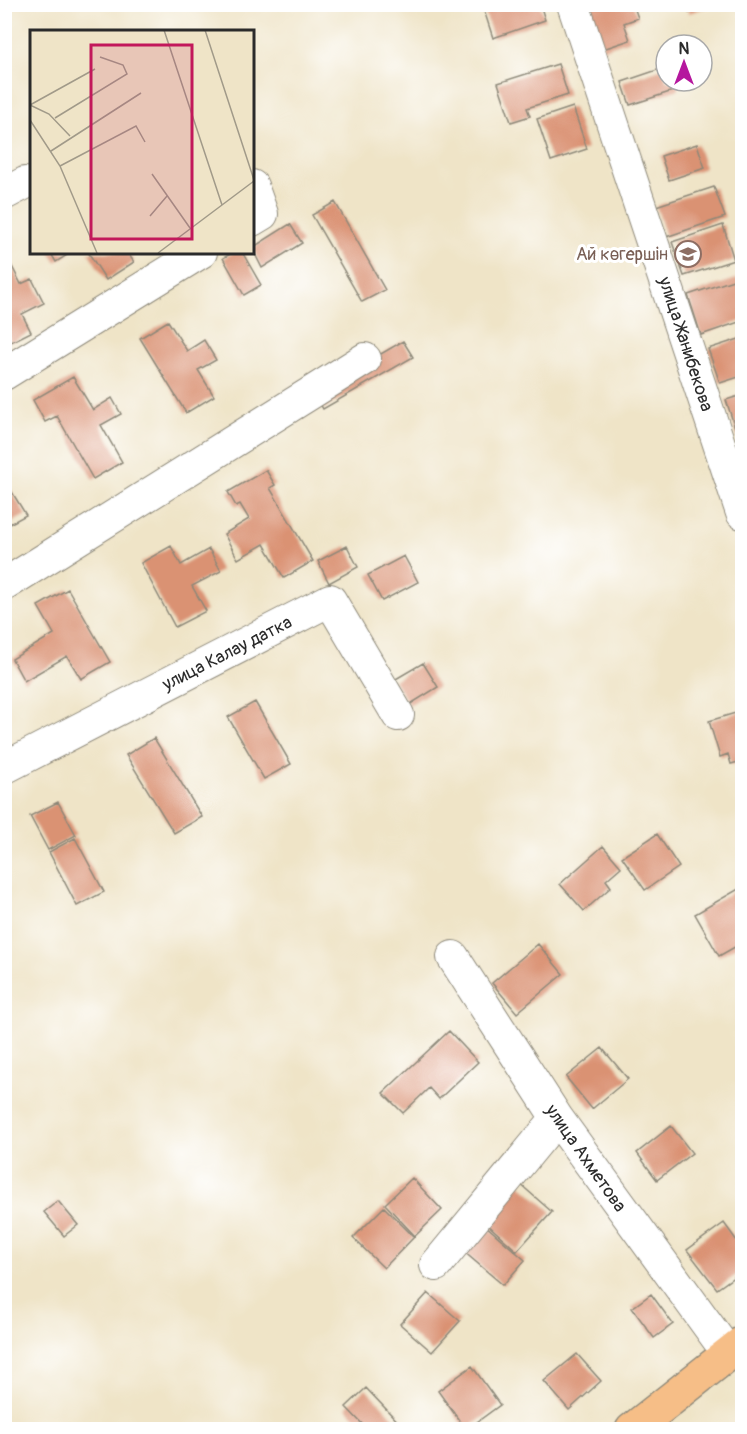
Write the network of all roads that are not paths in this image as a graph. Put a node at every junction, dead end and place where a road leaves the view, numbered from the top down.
1 (573, 4) edge
2 (254, 192) edge
3 (254, 219) edge
4 (198, 254) edge
5 (365, 359) dead end
6 (4, 374) edge
7 (742, 513) edge
8 (4, 585) edge
9 (398, 716) dead end
10 (4, 768) edge
11 (453, 957) dead end
12 (557, 1118) junction
13 (436, 1265) dead end
14 (735, 1348) edge
15 (632, 1430) edge

1 - 7 street, улица Жанибекова
2 - 3 street
4 - 6 street
5 - 8 street
9 - 10 street, улица Калау датка
11 - 12 street, улица Ахметова
12 - 13 street
12 - 14 street, улица Ахметова
14 - 15 main road, улица Ахметова

